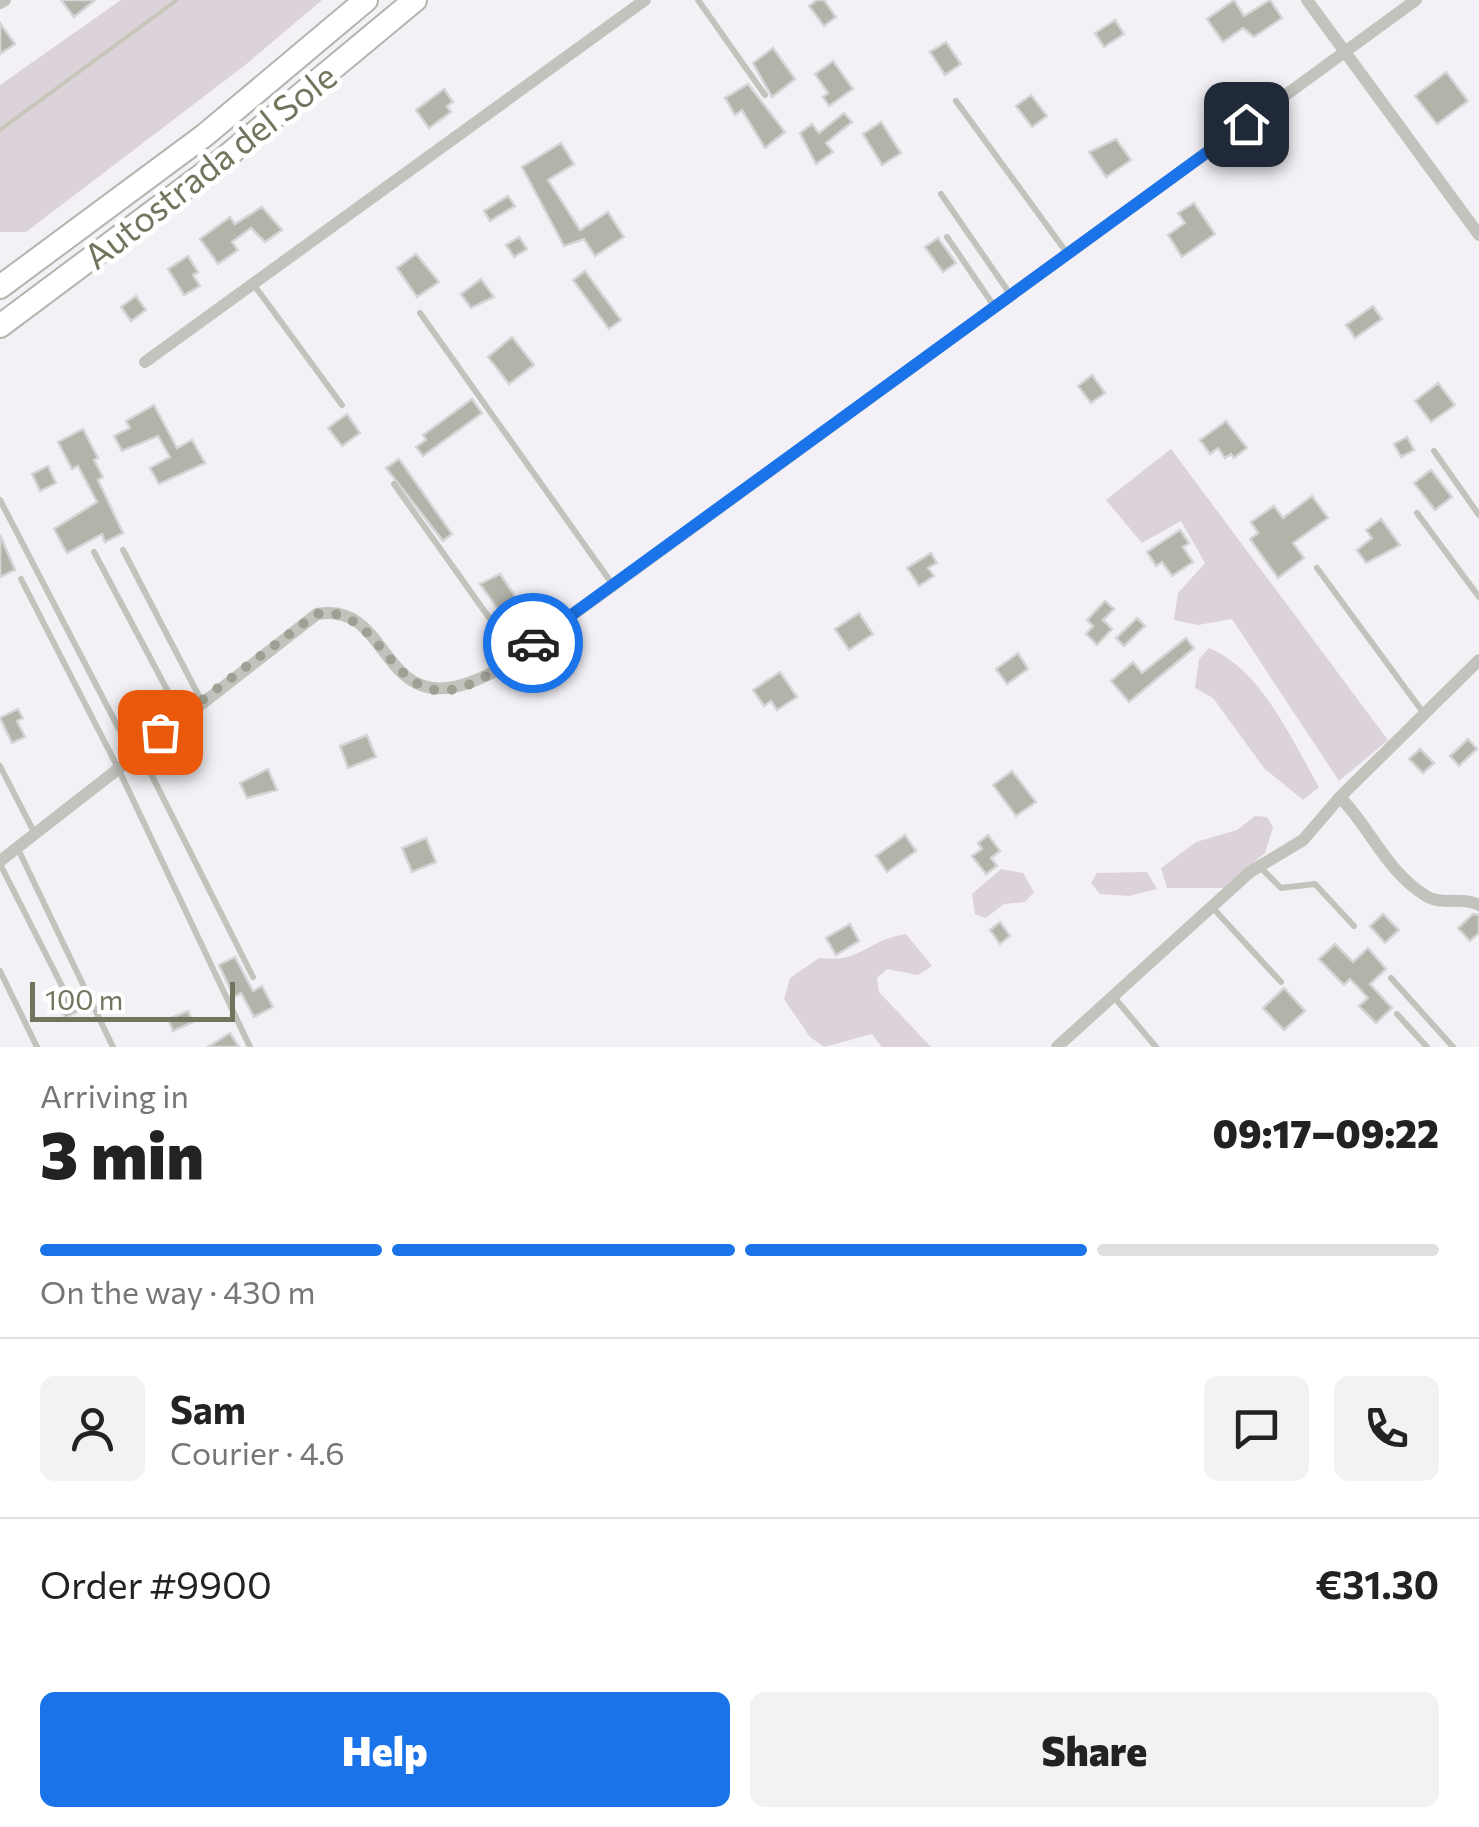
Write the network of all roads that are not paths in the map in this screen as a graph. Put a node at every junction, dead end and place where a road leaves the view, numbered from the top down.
1 (366, 0) edge
2 (415, 0) edge
3 (645, 0) edge
4 (698, 0) edge
5 (1307, 0) edge
6 (1416, 0) edge
7 (1345, 52) junction
8 (765, 95) dead end
9 (956, 102) dead end
10 (941, 194) dead end
11 (1479, 235) edge
12 (946, 238) dead end
13 (1067, 253) junction
14 (36, 261) junction
15 (0, 271) edge
16 (252, 283) junction
17 (0, 287) edge
18 (1010, 294) junction
19 (994, 306) junction
20 (420, 313) dead end
21 (0, 326) edge
22 (145, 362) dead end
23 (342, 405) dead end
24 (1434, 450) dead end
25 (394, 484) dead end
26 (0, 500) edge
27 (1417, 512) dead end
28 (1479, 514) edge
29 (123, 550) dead end
30 (94, 552) dead end
31 (1316, 568) dead end
32 (21, 579) dead end
33 (614, 586) junction
34 (1479, 597) edge
35 (516, 656) junction
36 (1479, 660) edge
37 (201, 700) junction
38 (1425, 714) junction
39 (180, 716) junction
40 (135, 751) junction
41 (0, 766) edge
42 (117, 766) junction
43 (1340, 797) junction
44 (34, 833) junction
45 (17, 848) junction
46 (0, 862) edge
47 (1259, 866) junction
48 (1479, 904) edge
49 (1212, 907) junction
50 (1354, 926) dead end
51 (0, 972) edge
52 (253, 977) dead end
53 (1391, 978) dead end
54 (1281, 982) dead end
55 (62, 986) dead end
56 (1113, 996) junction
57 (1397, 1014) dead end
58 (37, 1047) edge
59 (114, 1047) edge
60 (250, 1047) edge
61 (1057, 1047) edge
62 (1156, 1047) edge
63 (1427, 1047) edge
64 (1453, 1047) edge

1 - 14 highway, Autostrada del Sole
2 - 21 highway, Autostrada del Sole
3 - 16 street
4 - 8 lane
5 - 7 street
6 - 7 street
7 - 11 street
7 - 13 street
9 - 13 lane
10 - 18 lane
12 - 19 lane
13 - 18 street
14 - 15 lane
14 - 17 highway, Autostrada del Sole
16 - 22 street
16 - 23 lane
18 - 19 street
19 - 33 street
20 - 33 lane
24 - 28 lane
25 - 35 lane
26 - 40 lane
27 - 34 lane
29 - 37 lane
30 - 39 lane
31 - 38 lane
32 - 42 lane
33 - 35 street
35 - 37 street
36 - 38 street
37 - 39 street
38 - 43 street
39 - 40 street
40 - 42 street
40 - 52 lane
41 - 44 lane
42 - 44 street
42 - 60 lane
43 - 47 street
43 - 48 street
44 - 45 street
45 - 46 street
45 - 59 lane
46 - 55 lane
47 - 49 street
47 - 50 lane
49 - 54 lane
49 - 56 street
51 - 58 lane
53 - 64 lane
56 - 61 street
56 - 62 lane
57 - 63 lane

